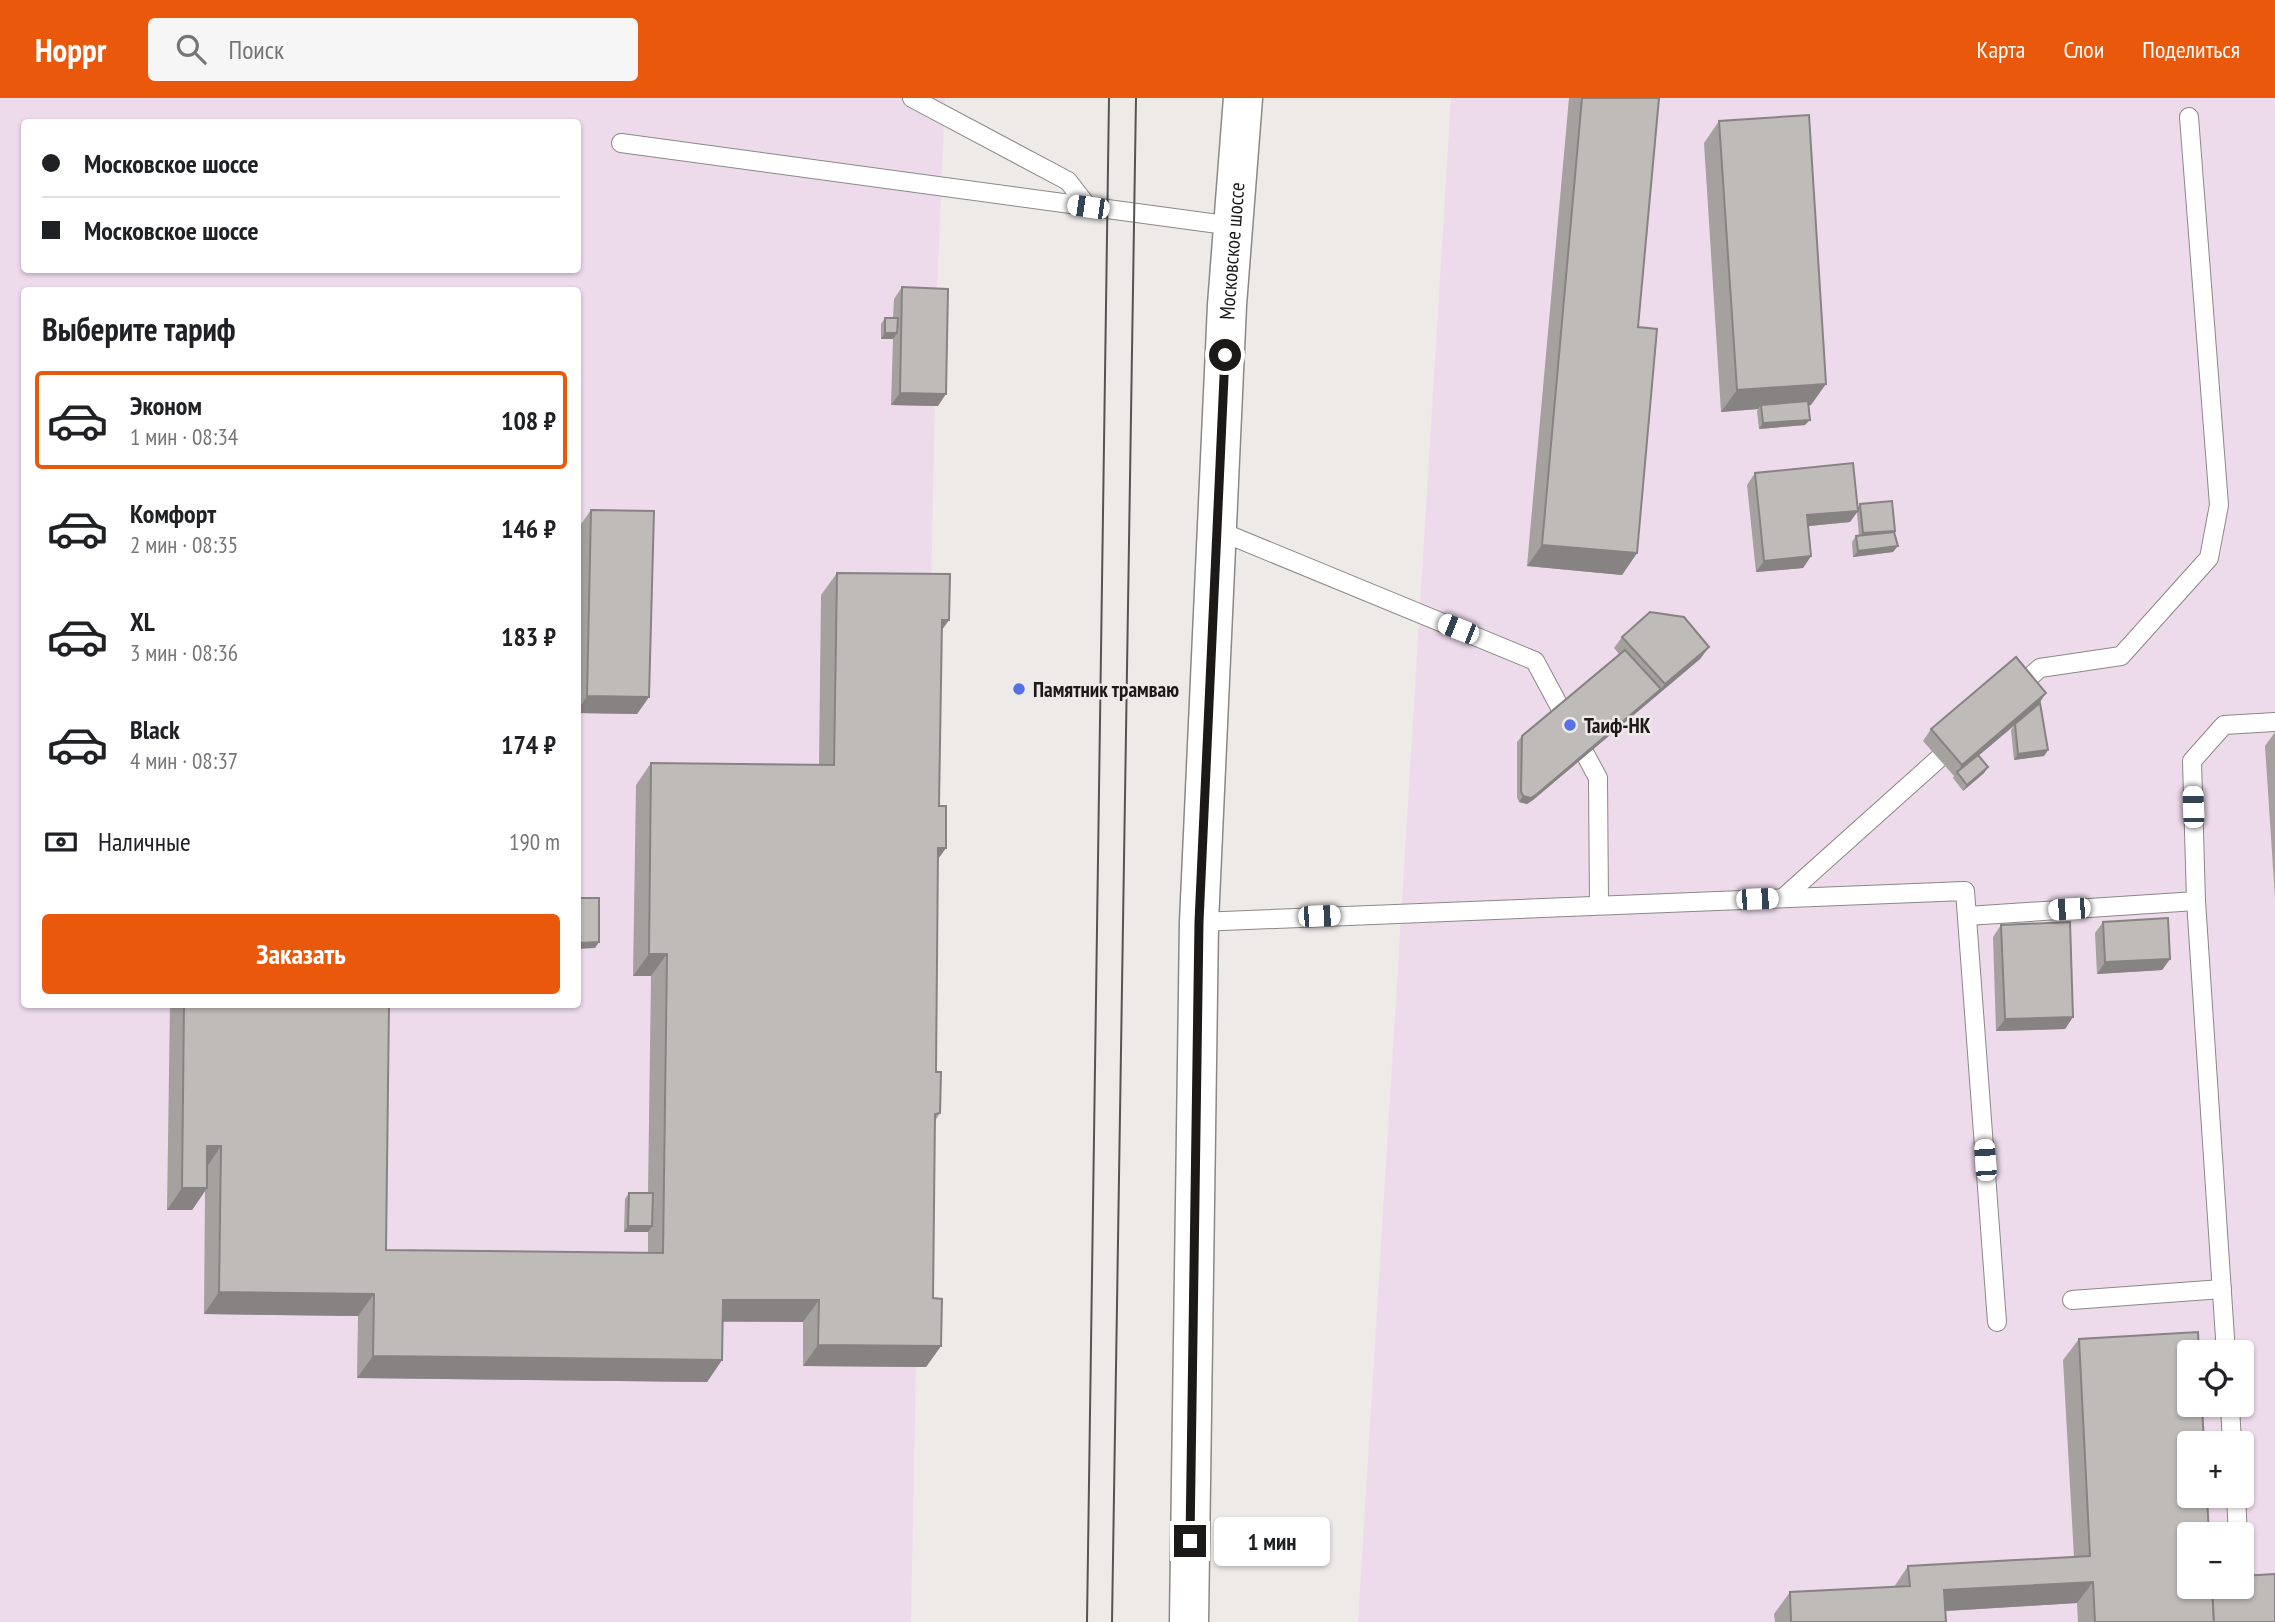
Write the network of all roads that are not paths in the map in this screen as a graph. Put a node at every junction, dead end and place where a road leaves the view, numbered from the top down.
1 (912, 98) edge
2 (1243, 98) edge
3 (2189, 117) dead end
4 (621, 143) dead end
5 (1088, 207) junction
6 (1233, 226) junction
7 (1217, 530) junction
8 (1999, 704) edge
9 (2275, 722) edge
10 (1968, 732) edge
11 (1783, 898) junction
12 (2196, 901) junction
13 (1599, 905) junction
14 (1967, 916) junction
15 (1199, 922) junction
16 (2222, 1289) junction
17 (2072, 1300) dead end
18 (1997, 1322) dead end
19 (2225, 1340) edge
20 (1189, 1622) edge

1 - 5 lane
2 - 6 main road, Московское шоссе
3 - 8 lane
4 - 5 lane
5 - 6 lane
6 - 7 main road, Московское шоссе
7 - 13 lane
7 - 15 main road, Московское шоссе
9 - 12 lane
10 - 11 lane
11 - 13 lane
11 - 14 lane
12 - 14 lane
12 - 16 lane
13 - 15 lane
14 - 18 lane
15 - 20 main road, Московское шоссе
16 - 17 lane
16 - 19 lane

